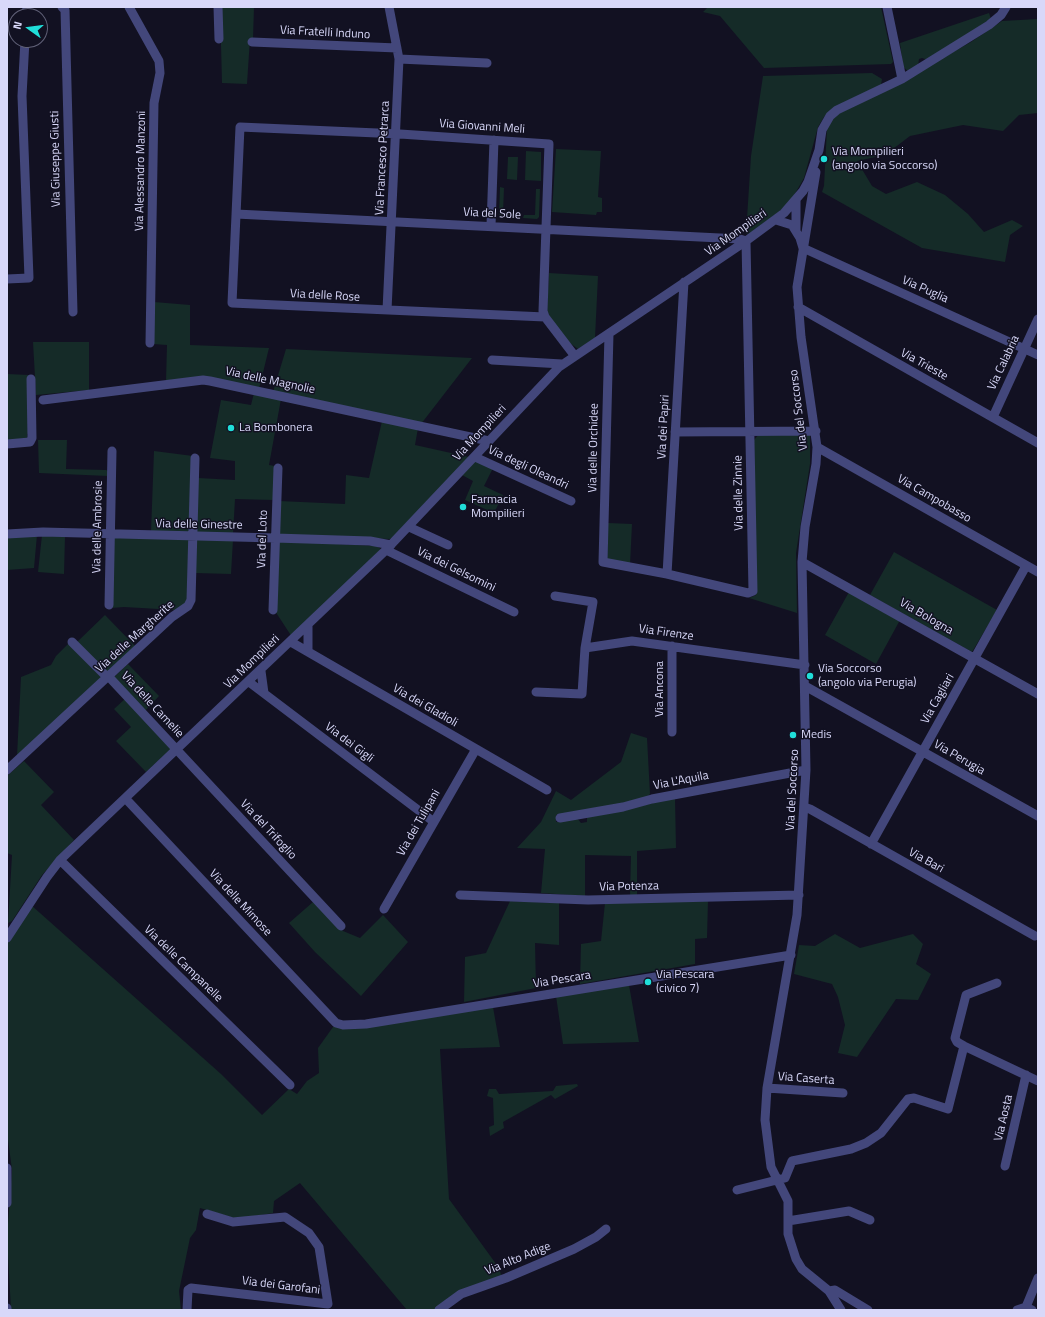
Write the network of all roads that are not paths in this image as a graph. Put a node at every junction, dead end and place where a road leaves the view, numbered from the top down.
1 (62, 7) edge
2 (130, 7) edge
3 (218, 7) edge
4 (389, 7) edge
5 (887, 7) edge
6 (1006, 7) edge
7 (219, 39) dead end
8 (252, 42) dead end
9 (25, 48) edge
10 (397, 48) junction
11 (399, 59) junction
12 (487, 63) dead end
13 (902, 79) junction
14 (240, 127) joint
15 (396, 133) junction
16 (494, 140) junction
17 (818, 150) junction
18 (794, 205) junction
19 (236, 214) junction
20 (809, 219) junction
21 (776, 220) junction
22 (392, 222) junction
23 (491, 226) junction
24 (546, 229) junction
25 (796, 231) junction
26 (746, 241) junction
27 (803, 248) junction
28 (7, 279) edge
29 (684, 282) junction
30 (798, 307) junction
31 (387, 310) junction
32 (73, 312) dead end
33 (545, 317) junction
34 (1038, 319) edge
35 (609, 334) junction
36 (150, 343) dead end
37 (1024, 348) junction
38 (574, 355) junction
39 (1038, 355) edge
40 (492, 360) dead end
41 (562, 364) junction
42 (31, 379) dead end
43 (43, 400) dead end
44 (993, 417) junction
45 (816, 431) junction
46 (675, 432) junction
47 (750, 432) junction
48 (489, 441) junction
49 (1038, 443) edge
50 (7, 444) edge
51 (817, 447) junction
52 (112, 451) dead end
53 (475, 457) junction
54 (195, 458) dead end
55 (278, 468) dead end
56 (571, 501) dead end
57 (409, 526) junction
58 (7, 534) edge
59 (110, 534) junction
60 (193, 537) junction
61 (276, 538) junction
62 (448, 545) dead end
63 (389, 548) junction
64 (603, 562) joint
65 (802, 562) junction
66 (1026, 566) junction
67 (1038, 572) edge
68 (667, 574) junction
69 (555, 596) dead end
70 (108, 605) dead end
71 (273, 610) dead end
72 (514, 612) dead end
73 (308, 626) junction
74 (72, 642) dead end
75 (291, 642) junction
76 (672, 646) junction
77 (585, 648) junction
78 (308, 652) junction
79 (974, 658) junction
80 (805, 665) junction
81 (261, 671) junction
82 (109, 677) junction
83 (249, 682) junction
84 (805, 686) junction
85 (536, 692) dead end
86 (264, 693) junction
87 (1038, 694) edge
88 (672, 732) dead end
89 (476, 749) junction
90 (178, 750) junction
91 (923, 751) junction
92 (7, 770) edge
93 (806, 770) junction
94 (547, 790) dead end
95 (126, 799) junction
96 (804, 807) junction
97 (1038, 816) edge
98 (560, 818) dead end
99 (434, 822) junction
100 (871, 844) junction
101 (60, 860) junction
102 (460, 895) dead end
103 (799, 895) junction
104 (384, 909) dead end
105 (341, 926) dead end
106 (8, 934) edge
107 (1036, 936) dead end
108 (791, 955) junction
109 (997, 983) dead end
110 (336, 1023) joint
111 (964, 1046) junction
112 (1026, 1075) junction
113 (1038, 1081) edge
114 (290, 1085) dead end
115 (767, 1088) junction
116 (843, 1093) dead end
117 (1005, 1166) dead end
118 (7, 1168) edge
119 (778, 1180) junction
120 (737, 1190) dead end
121 (7, 1203) edge
122 (207, 1214) dead end
123 (870, 1220) dead end
124 (788, 1221) junction
125 (606, 1229) dead end
126 (1038, 1278) edge
127 (829, 1291) junction
128 (1025, 1309) edge
129 (187, 1310) edge
130 (439, 1310) edge
131 (841, 1310) edge
132 (868, 1310) edge

1 - 32 street, Via Giuseppe Giusti
2 - 36 street, Via Alessandro Manzoni
3 - 7 street
4 - 10 street, Via Francesco Petrarca
5 - 13 street
6 - 13 street, Via Mompilieri
8 - 10 street, Via Fratelli Induno
9 - 28 street
10 - 11 street, Via Francesco Petrarca
11 - 12 street
11 - 15 street, Via Francesco Petrarca
13 - 17 street, Via Mompilieri
14 - 15 street, Via Giovanni Meli
14 - 19 street, Via delle Rose
15 - 16 street, Via Giovanni Meli
15 - 22 street, Via Francesco Petrarca
16 - 23 street
16 - 24 street, Via Giovanni Meli
17 - 18 street, Via Mompilieri
17 - 20 street, Via del Soccorso
18 - 20 street
18 - 21 street, Via Mompilieri
18 - 25 street
19 - 22 street, Via del Sole
19 - 31 street, Via delle Rose
20 - 27 street, Via del Soccorso
21 - 25 street
21 - 26 street, Via Mompilieri
22 - 23 street, Via del Sole
22 - 31 street, Via Francesco Petrarca
23 - 24 street, Via del Sole
24 - 26 street, Via del Sole
24 - 33 street, Via Giovanni Meli
25 - 27 street
26 - 29 street, Via Mompilieri
26 - 47 street, Via delle Zinnie
27 - 30 street, Via del Soccorso
27 - 37 street, Via Puglia
29 - 35 street, Via Mompilieri
29 - 46 street, Via dei Papiri
30 - 44 street, Via Trieste
30 - 45 street, Via del Soccorso
31 - 33 street, Via delle Rose
33 - 38 street
34 - 37 street, Via Calabria
35 - 38 street, Via Mompilieri
35 - 64 street, Via delle Orchidee
37 - 39 street, Via Puglia
37 - 44 street, Via Calabria
38 - 41 street, Via Mompilieri
40 - 41 street
41 - 48 street, Via Mompilieri
42 - 50 street
43 - 48 street, Via delle Magnolie
44 - 49 street, Via Trieste
45 - 47 street
45 - 51 street, Via del Soccorso
46 - 47 street
46 - 68 street, Via dei Papiri
47 - 68 street, Via delle Zinnie
48 - 53 street, Via Mompilieri
51 - 65 street, Via del Soccorso
51 - 66 street, Via Campobasso
52 - 59 street, Via delle Ambrosie
53 - 56 street, Via degli Oleandri
53 - 57 street, Via Mompilieri
54 - 60 street, Via delle Margherite
55 - 61 street, Via del Loto
57 - 62 street
57 - 63 street, Via Mompilieri
58 - 59 street, Via delle Ginestre
59 - 60 street, Via delle Ginestre
59 - 70 street, Via delle Ambrosie
60 - 61 street, Via delle Ginestre
60 - 82 street, Via delle Margherite
61 - 63 street, Via delle Ginestre
61 - 71 street, Via del Loto
63 - 72 street, Via dei Gelsomini
63 - 73 street, Via Mompilieri
64 - 68 street, Via delle Zinnie
65 - 79 street, Via Bologna
65 - 80 street, Via del Soccorso
66 - 67 street, Via Campobasso
66 - 79 street, Via Cagliari
69 - 77 street
73 - 75 street, Via Mompilieri
73 - 78 street
74 - 82 street, Via delle Camelie
75 - 78 street, Via dei Gladioli
75 - 81 street, Via Mompilieri
76 - 77 street, Via Firenze
76 - 80 street, Via Firenze
76 - 88 street, Via Ancona
77 - 85 street
78 - 89 street, Via dei Gladioli
79 - 87 street, Via Bologna
79 - 91 street, Via Cagliari
80 - 84 street, Via del Soccorso
81 - 83 street, Via Mompilieri
81 - 86 street
82 - 90 street, Via delle Camelie
82 - 92 street, Via delle Margherite
83 - 86 street, Via dei Gigli
83 - 90 street, Via Mompilieri
84 - 91 street, Via Perugia
84 - 93 street, Via del Soccorso
86 - 99 street, Via dei Gigli
89 - 94 street, Via dei Gladioli
89 - 99 street, Via dei Tulipani
90 - 95 street, Via Mompilieri
90 - 105 street, Via del Trifoglio
91 - 97 street, Via Perugia
91 - 100 street, Via Cagliari
93 - 96 street, Via del Soccorso
93 - 98 street, Via L'Aquila
95 - 101 street, Via Mompilieri
95 - 110 street, Via delle Mimose
96 - 100 street, Via Bari
96 - 103 street, Via del Soccorso
99 - 104 street, Via dei Tulipani
100 - 107 street, Via Bari
101 - 106 street, Via Mompilieri
101 - 114 street, Via delle Campanelle
102 - 103 street, Via Potenza
103 - 108 street, Via del Soccorso
108 - 110 street, Via Pescara
108 - 115 street, Via del Soccorso
109 - 111 street
111 - 112 street
111 - 119 street
112 - 113 street
112 - 117 street, Via Aosta
115 - 116 street, Via Caserta
115 - 119 street, Via del Soccorso
118 - 121 street
119 - 120 street
119 - 124 street, Via del Soccorso
122 - 129 street, Via dei Garofani
123 - 124 street
124 - 127 street, Via del Soccorso
125 - 130 street, Via Alto Adige
126 - 128 street
127 - 131 street, Via del Soccorso
127 - 132 street

